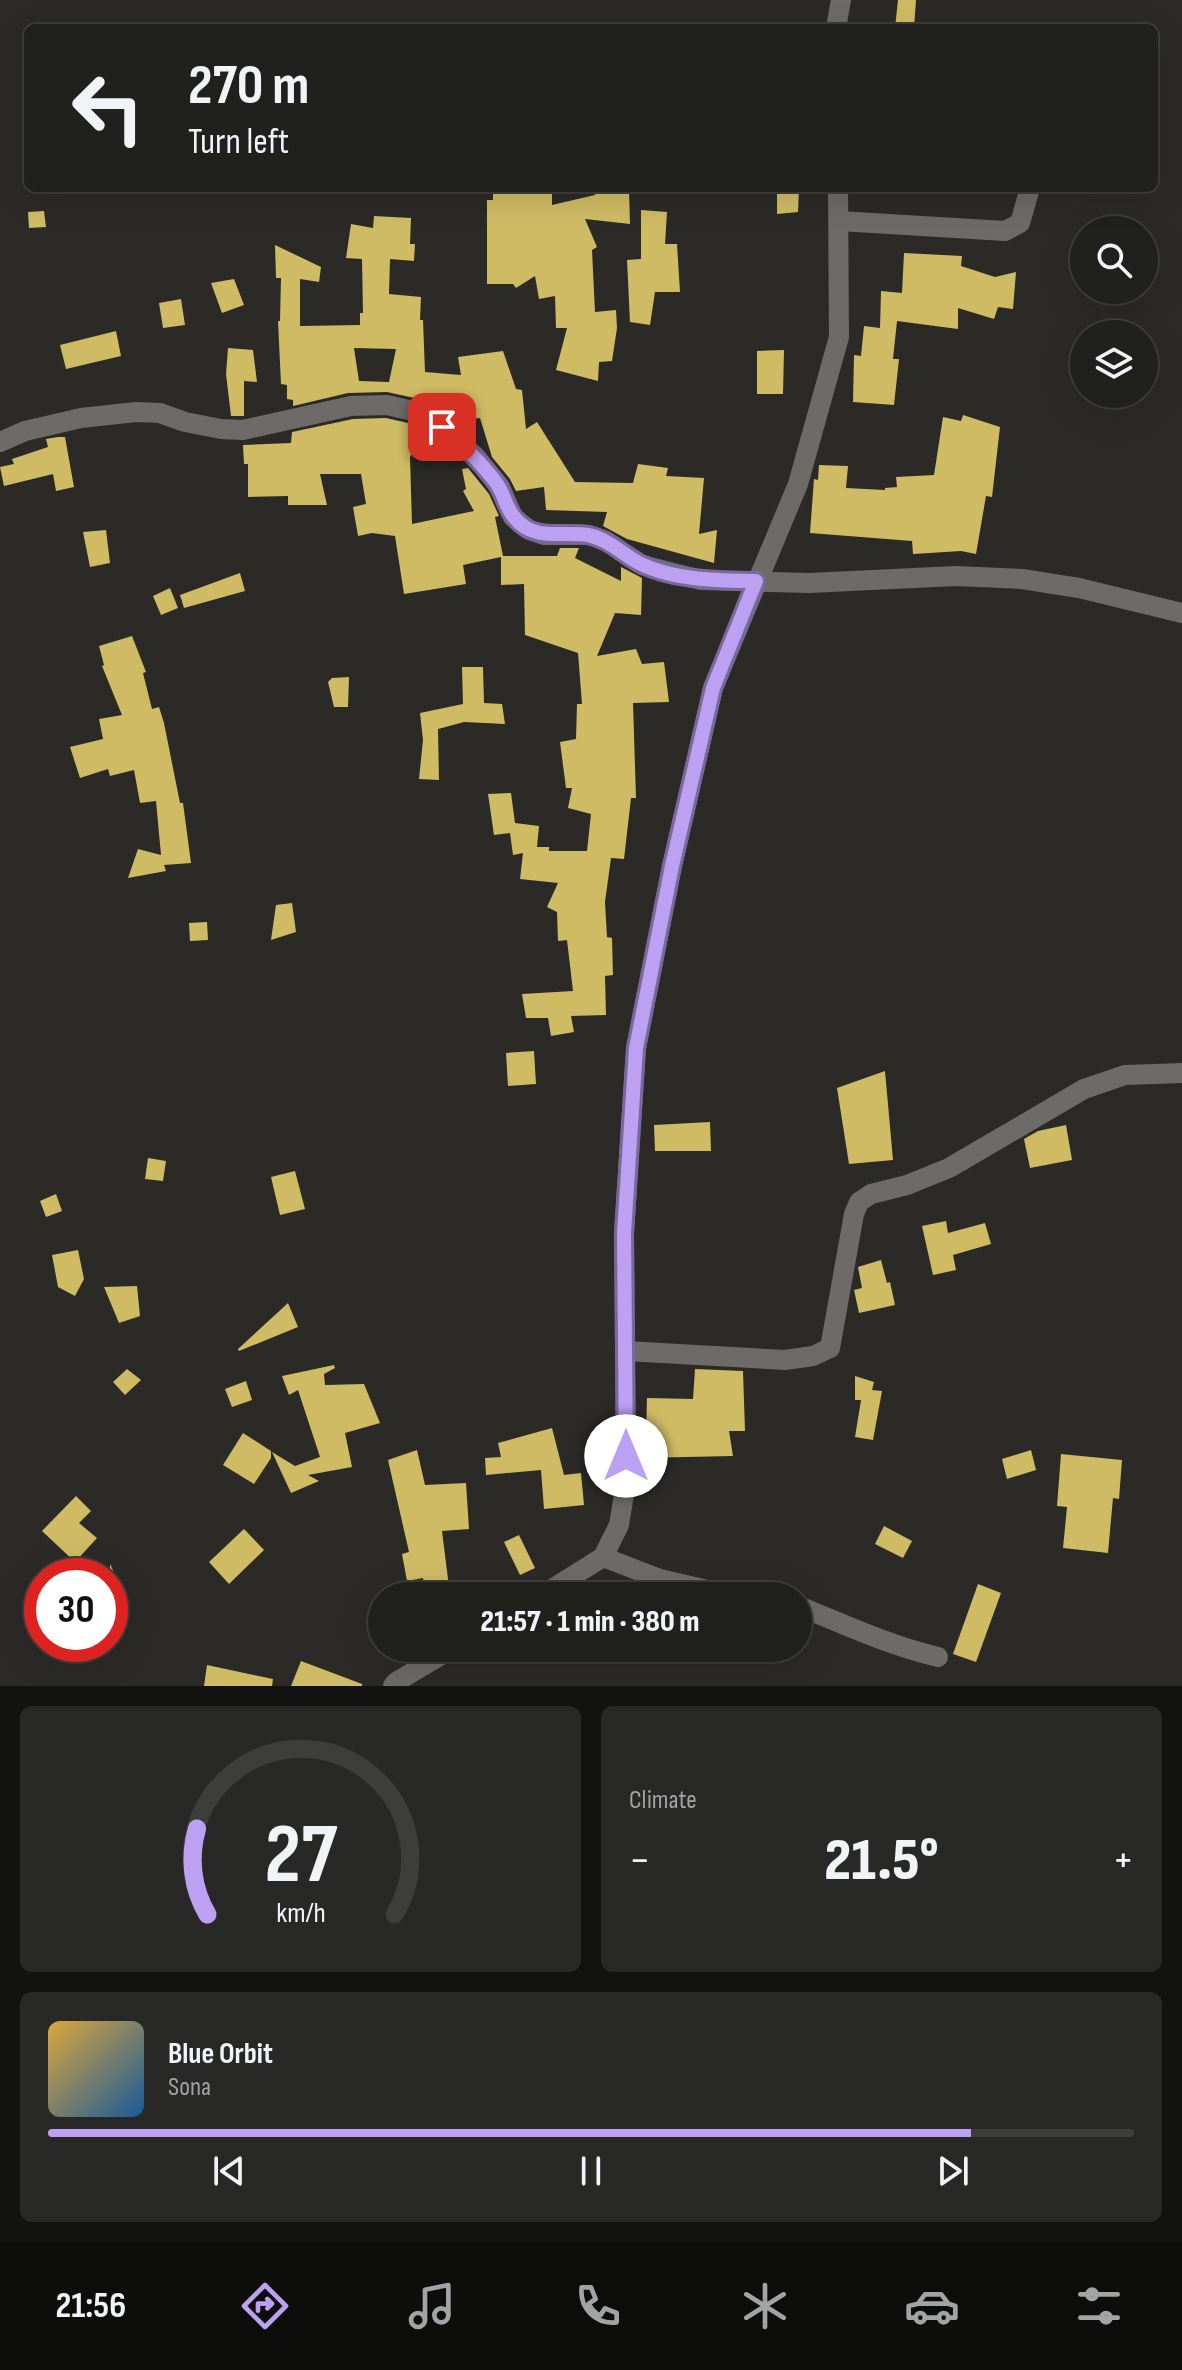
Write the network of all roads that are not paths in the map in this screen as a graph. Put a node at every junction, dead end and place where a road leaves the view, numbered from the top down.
1 (841, 0) edge
2 (837, 24) edge
3 (838, 192) edge
4 (1029, 192) edge
5 (839, 221) junction
6 (0, 442) edge
7 (756, 581) junction
8 (1182, 613) edge
9 (1182, 1073) edge
10 (625, 1351) junction
11 (603, 1557) junction
12 (563, 1582) edge
13 (673, 1582) edge
14 (812, 1612) edge
15 (938, 1657) dead end
16 (430, 1662) edge
17 (393, 1686) edge

1 - 2 street
3 - 5 street
4 - 5 street
5 - 7 street
6 - 7 street
7 - 8 street
7 - 10 street
9 - 10 street
10 - 11 street
11 - 12 street
11 - 13 street
14 - 15 street
16 - 17 street

